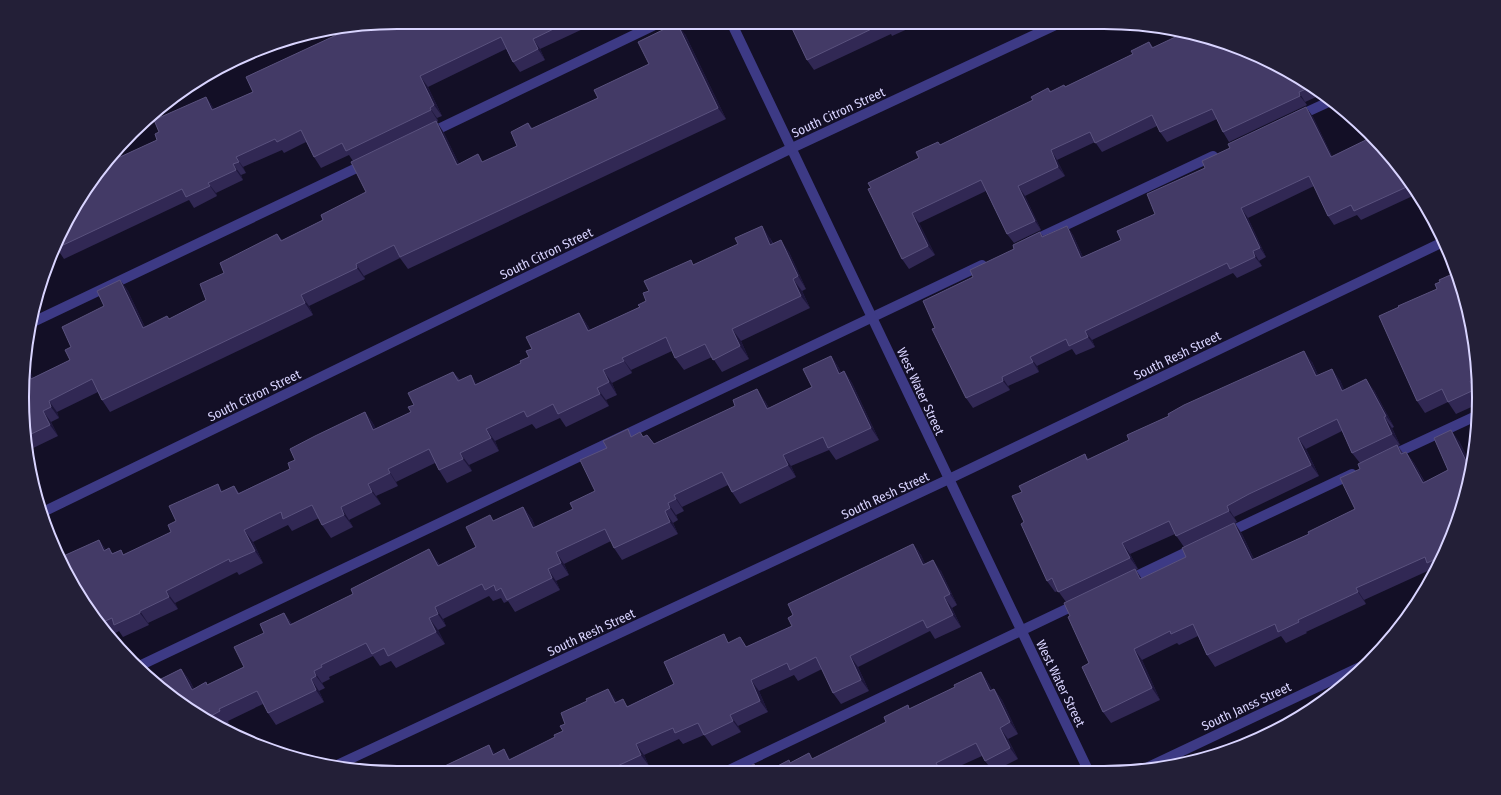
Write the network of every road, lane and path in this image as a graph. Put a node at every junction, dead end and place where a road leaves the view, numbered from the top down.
1 (646, 29) edge
2 (734, 29) edge
3 (1047, 29) edge
4 (1326, 103) edge
5 (1290, 120) edge
6 (418, 138) edge
7 (792, 148) junction
8 (1225, 151) edge
9 (375, 159) edge
10 (1438, 244) edge
11 (1023, 246) edge
12 (994, 259) edge
13 (872, 317) junction
14 (38, 320) edge
15 (1471, 418) edge
16 (1379, 462) edge
17 (1365, 468) edge
18 (949, 479) junction
19 (47, 510) edge
20 (1122, 583) edge
21 (1086, 600) edge
22 (1021, 630) junction
23 (143, 664) edge
24 (1349, 672) edge
25 (343, 762) edge
26 (1160, 762) edge
27 (737, 766) edge
28 (1086, 766) edge

1 - 6 street
2 - 7 street, West Water Street
3 - 7 street, South Citron Street
4 - 5 street
7 - 13 street, West Water Street
7 - 19 street, South Citron Street
8 - 11 street
9 - 14 street
10 - 18 street, South Resh Street
12 - 13 street
13 - 18 street, West Water Street
13 - 23 street
15 - 16 street
17 - 20 street
18 - 22 street, West Water Street
18 - 25 street, South Resh Street
21 - 22 street
22 - 27 street
22 - 28 street, West Water Street
24 - 26 street, South Janss Street

